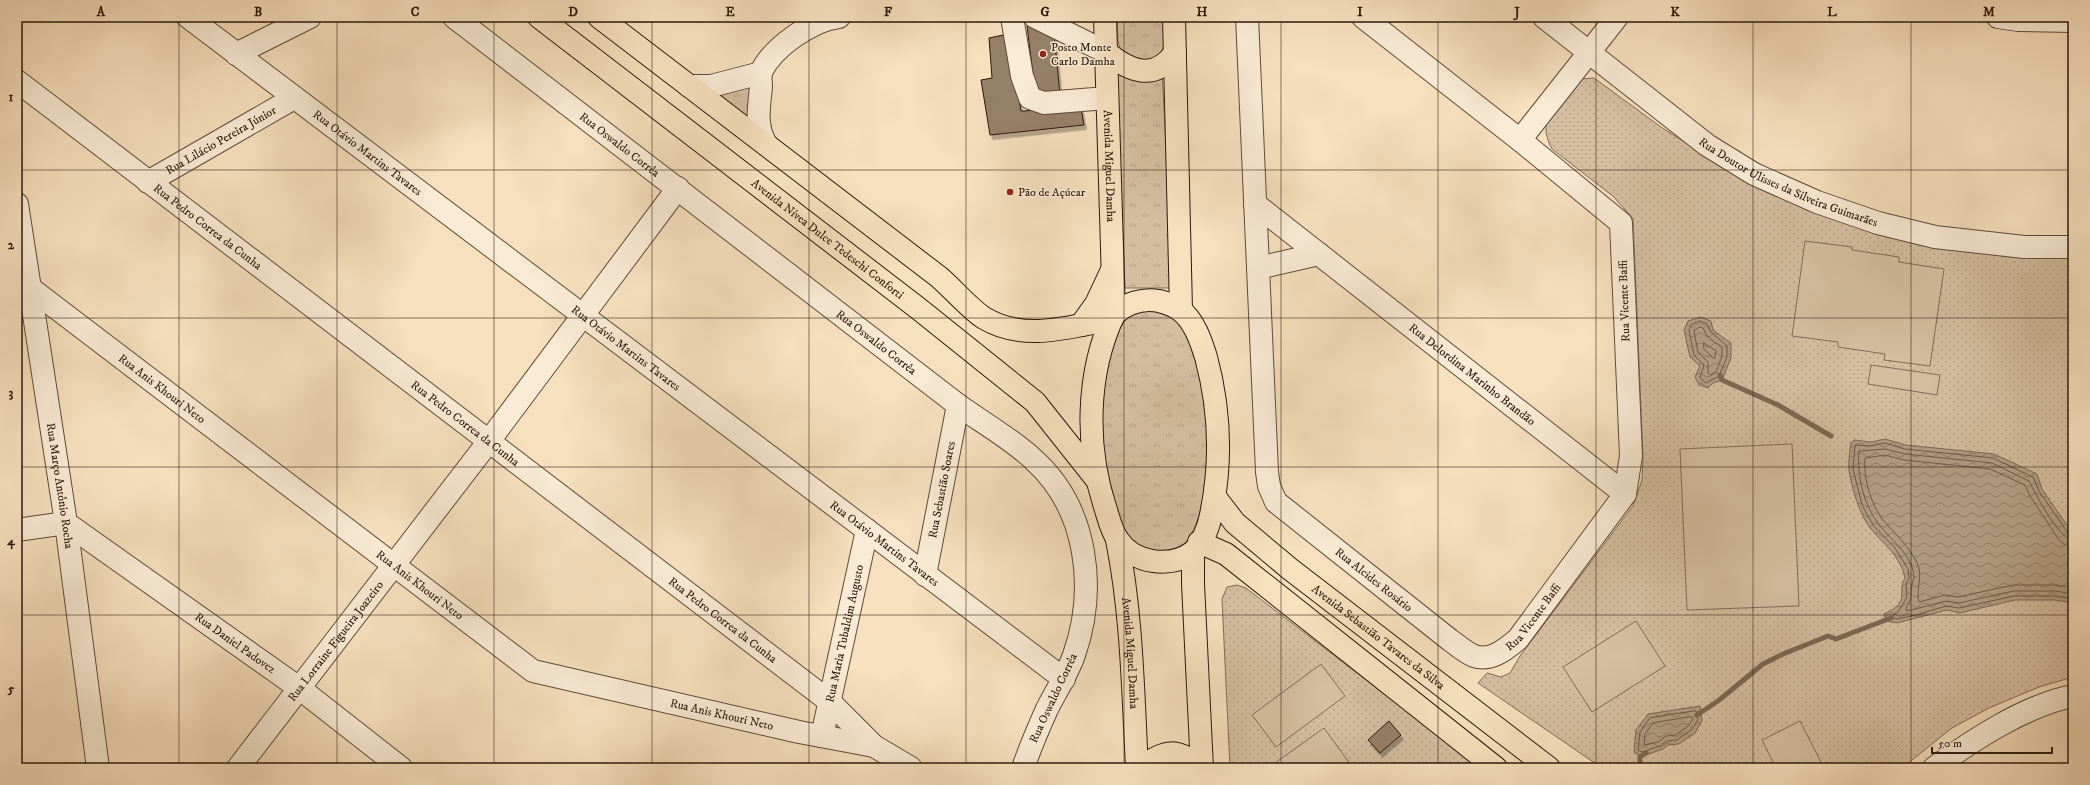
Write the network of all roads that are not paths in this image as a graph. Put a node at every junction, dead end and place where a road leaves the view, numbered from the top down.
1 (188, 17) edge
2 (310, 17) edge
3 (454, 17) edge
4 (539, 17) edge
5 (599, 17) edge
6 (839, 17) edge
7 (1012, 17) edge
8 (1036, 17) edge
9 (1104, 17) edge
10 (1174, 17) edge
11 (1247, 17) edge
12 (1363, 17) edge
13 (1544, 17) edge
14 (1617, 17) edge
15 (1998, 17) edge
16 (2073, 21) edge
17 (1106, 52) junction
18 (1589, 52) junction
19 (1175, 53) junction
20 (236, 54) junction
21 (761, 73) junction
22 (17, 81) edge
23 (689, 86) junction
24 (294, 98) junction
25 (1107, 98) junction
26 (1520, 140) junction
27 (766, 144) junction
28 (148, 182) junction
29 (678, 188) junction
30 (17, 204) edge
31 (1255, 204) junction
32 (2073, 247) edge
33 (1319, 254) junction
34 (1112, 268) junction
35 (1258, 268) junction
36 (30, 288) junction
37 (1181, 310) junction
38 (582, 315) junction
39 (1113, 317) junction
40 (1081, 325) junction
41 (958, 405) junction
42 (489, 441) junction
43 (1098, 481) junction
44 (1625, 494) junction
45 (1215, 497) junction
46 (66, 523) junction
47 (17, 530) edge
48 (867, 530) junction
49 (1117, 540) junction
50 (1196, 547) junction
51 (393, 564) junction
52 (926, 575) junction
53 (1489, 657) joint
54 (1064, 679) junction
55 (299, 688) junction
56 (2073, 696) edge
57 (829, 701) junction
58 (822, 736) junction
59 (874, 746) junction
60 (98, 768) edge
61 (238, 768) edge
62 (401, 768) edge
63 (911, 768) edge
64 (1023, 768) edge
65 (1137, 768) edge
66 (1141, 768) edge
67 (1202, 768) edge
68 (1496, 768) edge
69 (1550, 768) edge
70 (1934, 768) edge

1 - 20 street, Rua Otávio Martins Tavares
2 - 20 street
3 - 29 street, Rua Oswaldo Corrêa
4 - 43 main road, Avenida Nívea Dulce Tedeschi Conforti
5 - 23 main road
6 - 21 street
7 - 25 street
8 - 17 street
9 - 17 main road, Avenida Miguel Damha
10 - 19 main road
11 - 31 street
12 - 26 street, Rua Vicente Baffi
13 - 18 street, Rua Doutor Ulisses da Silveira Guimarães
14 - 18 street
15 - 16 street
17 - 19 main road
17 - 25 main road, Avenida Miguel Damha
18 - 26 street
18 - 32 street, Rua Doutor Ulisses da Silveira Guimarães
19 - 37 main road
20 - 24 street, Rua Otávio Martins Tavares
21 - 23 street
21 - 27 street
22 - 28 street, Rua Pedro Correa da Cunha
23 - 27 main road
24 - 28 street, Rua Lilácio Pereira Júnior
24 - 38 street, Rua Otávio Martins Tavares
25 - 34 main road, Avenida Miguel Damha
26 - 44 street, Rua Vicente Baffi
27 - 40 main road
28 - 42 street, Rua Pedro Correa da Cunha
29 - 38 street, Rua Lorraine Figueira Joazeiro
29 - 41 street, Rua Oswaldo Corrêa
30 - 36 street, Rua Março Antônio Rocha
31 - 33 street, Rua Delordina Marinho Brandão
31 - 35 street
33 - 35 street
33 - 44 street, Rua Delordina Marinho Brandão
34 - 39 main road, Avenida Miguel Damha
34 - 40 main road
35 - 53 street, Rua Alcides Rosário
36 - 46 street, Rua Março Antônio Rocha
36 - 51 street, Rua Anis Khouri Neto
37 - 39 main road
37 - 45 main road
38 - 42 street, Rua Lorraine Figueira Joazeiro
38 - 48 street, Rua Otávio Martins Tavares
39 - 40 main road
39 - 43 main road
41 - 52 street, Rua Sebastião Soares
41 - 54 street, Rua Oswaldo Corrêa
42 - 51 street, Rua Lorraine Figueira Joazeiro
42 - 57 street, Rua Pedro Correa da Cunha
43 - 49 main road
44 - 53 street, Rua Vicente Baffi
45 - 50 main road
45 - 69 main road, Avenida Sebastião Tavares da Silva
46 - 47 street
46 - 55 street, Rua Daniel Padovez
46 - 60 street, Rua Março Antônio Rocha
48 - 52 street, Rua Otávio Martins Tavares
48 - 57 street, Rua Maria Tubaldim Augusto
49 - 50 main road
49 - 65 main road, Avenida Miguel Damha
50 - 67 main road
50 - 68 main road
51 - 55 street, Rua Lorraine Figueira Joazeiro
51 - 58 street, Rua Anis Khouri Neto
52 - 54 street, Rua Otávio Martins Tavares
54 - 64 street, Rua Oswaldo Corrêa
55 - 61 street, Rua Lorraine Figueira Joazeiro
55 - 62 street, Rua Daniel Padovez
56 - 70 street
57 - 58 street, Rua Maria Tubaldim Augusto
57 - 59 street, Rua Pedro Correa da Cunha
58 - 59 street, Rua Anis Khouri Neto
59 - 63 street, Rua Pedro Correa da Cunha
66 - 67 main road

